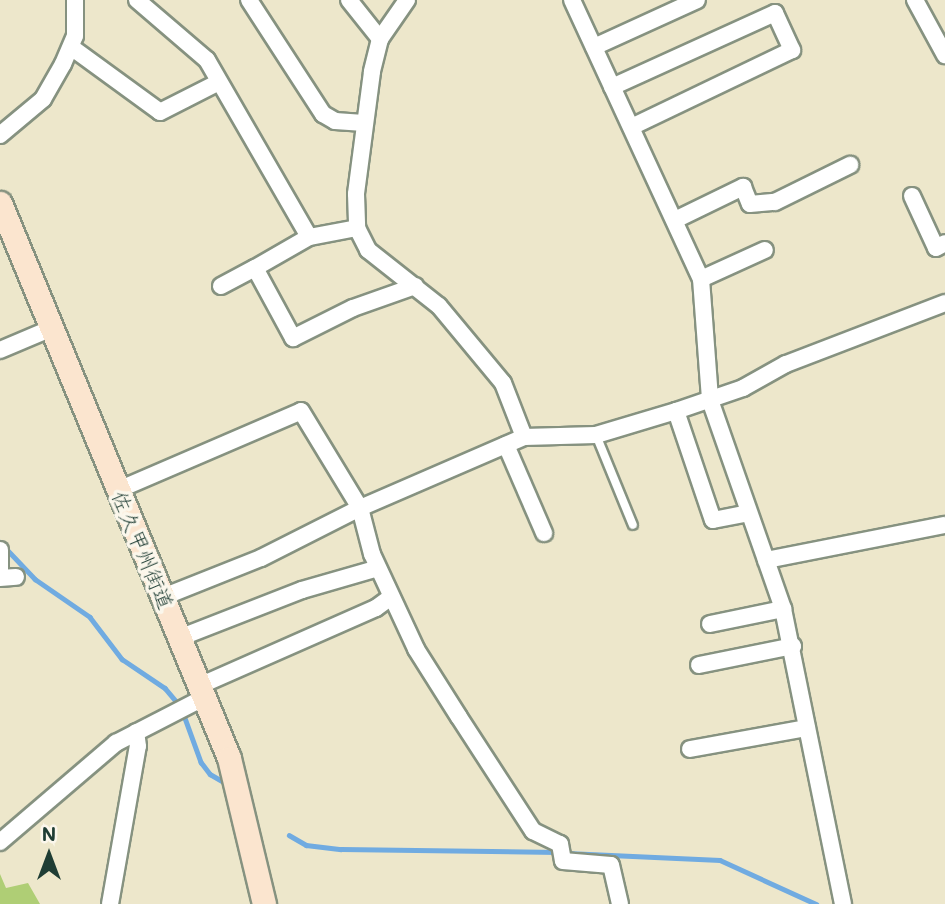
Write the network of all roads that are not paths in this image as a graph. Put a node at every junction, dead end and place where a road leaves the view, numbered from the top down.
1 (75, 0) edge
2 (137, 0) edge
3 (249, 0) edge
4 (349, 0) edge
5 (407, 0) edge
6 (572, 0) edge
7 (697, 0) edge
8 (915, 0) edge
9 (380, 39) junction
10 (71, 47) junction
11 (594, 47) junction
12 (945, 55) edge
13 (219, 82) junction
14 (612, 87) junction
15 (364, 123) junction
16 (631, 127) junction
17 (0, 135) edge
18 (850, 165) dead end
19 (912, 196) dead end
20 (0, 203) edge
21 (675, 220) junction
22 (357, 228) junction
23 (309, 237) junction
24 (765, 250) dead end
25 (941, 251) edge
26 (255, 268) junction
27 (701, 279) junction
28 (221, 286) dead end
29 (415, 286) junction
30 (945, 303) edge
31 (52, 328) junction
32 (0, 350) edge
33 (710, 400) junction
34 (676, 411) junction
35 (596, 435) junction
36 (524, 437) junction
37 (506, 444) junction
38 (118, 490) junction
39 (360, 508) junction
40 (748, 513) junction
41 (945, 525) edge
42 (633, 526) dead end
43 (544, 533) dead end
44 (0, 550) edge
45 (766, 560) junction
46 (378, 568) junction
47 (5, 577) edge
48 (163, 597) junction
49 (391, 597) junction
50 (783, 609) junction
51 (710, 624) dead end
52 (180, 638) junction
53 (793, 646) junction
54 (699, 665) dead end
55 (201, 692) junction
56 (807, 728) junction
57 (136, 732) junction
58 (690, 749) dead end
59 (0, 842) edge
60 (110, 904) edge
61 (264, 904) edge
62 (620, 904) edge
63 (844, 904) edge

1 - 10 street
2 - 13 street
3 - 15 street
4 - 9 street
5 - 9 street
6 - 11 street
7 - 11 street
8 - 12 street
9 - 15 street
10 - 13 street
10 - 17 street
11 - 14 street
13 - 23 street
14 - 16 street
14 - 16 street
15 - 22 street
16 - 21 street
18 - 21 street
19 - 25 street
20 - 31 street, 佐久甲州街道
21 - 27 street
22 - 23 street
22 - 29 street
23 - 26 street
24 - 27 street
26 - 28 street
26 - 29 street
27 - 33 street
29 - 36 street
30 - 33 street
31 - 32 street
31 - 38 street, 佐久甲州街道
33 - 34 street
33 - 40 street
34 - 35 street
34 - 40 street
35 - 36 street
35 - 42 lane
36 - 37 street
37 - 39 street
37 - 43 street
38 - 39 street
38 - 48 street, 佐久甲州街道
39 - 46 street
39 - 48 street
40 - 45 street
41 - 45 street
44 - 47 street
45 - 50 street
46 - 49 street
46 - 52 street
48 - 52 street, 佐久甲州街道
49 - 55 street
49 - 62 street
50 - 51 street
50 - 53 street
52 - 55 street, 佐久甲州街道
53 - 54 street
53 - 56 street
55 - 57 street
55 - 61 street, 佐久甲州街道
56 - 58 street
56 - 63 street
57 - 59 street
57 - 60 street

